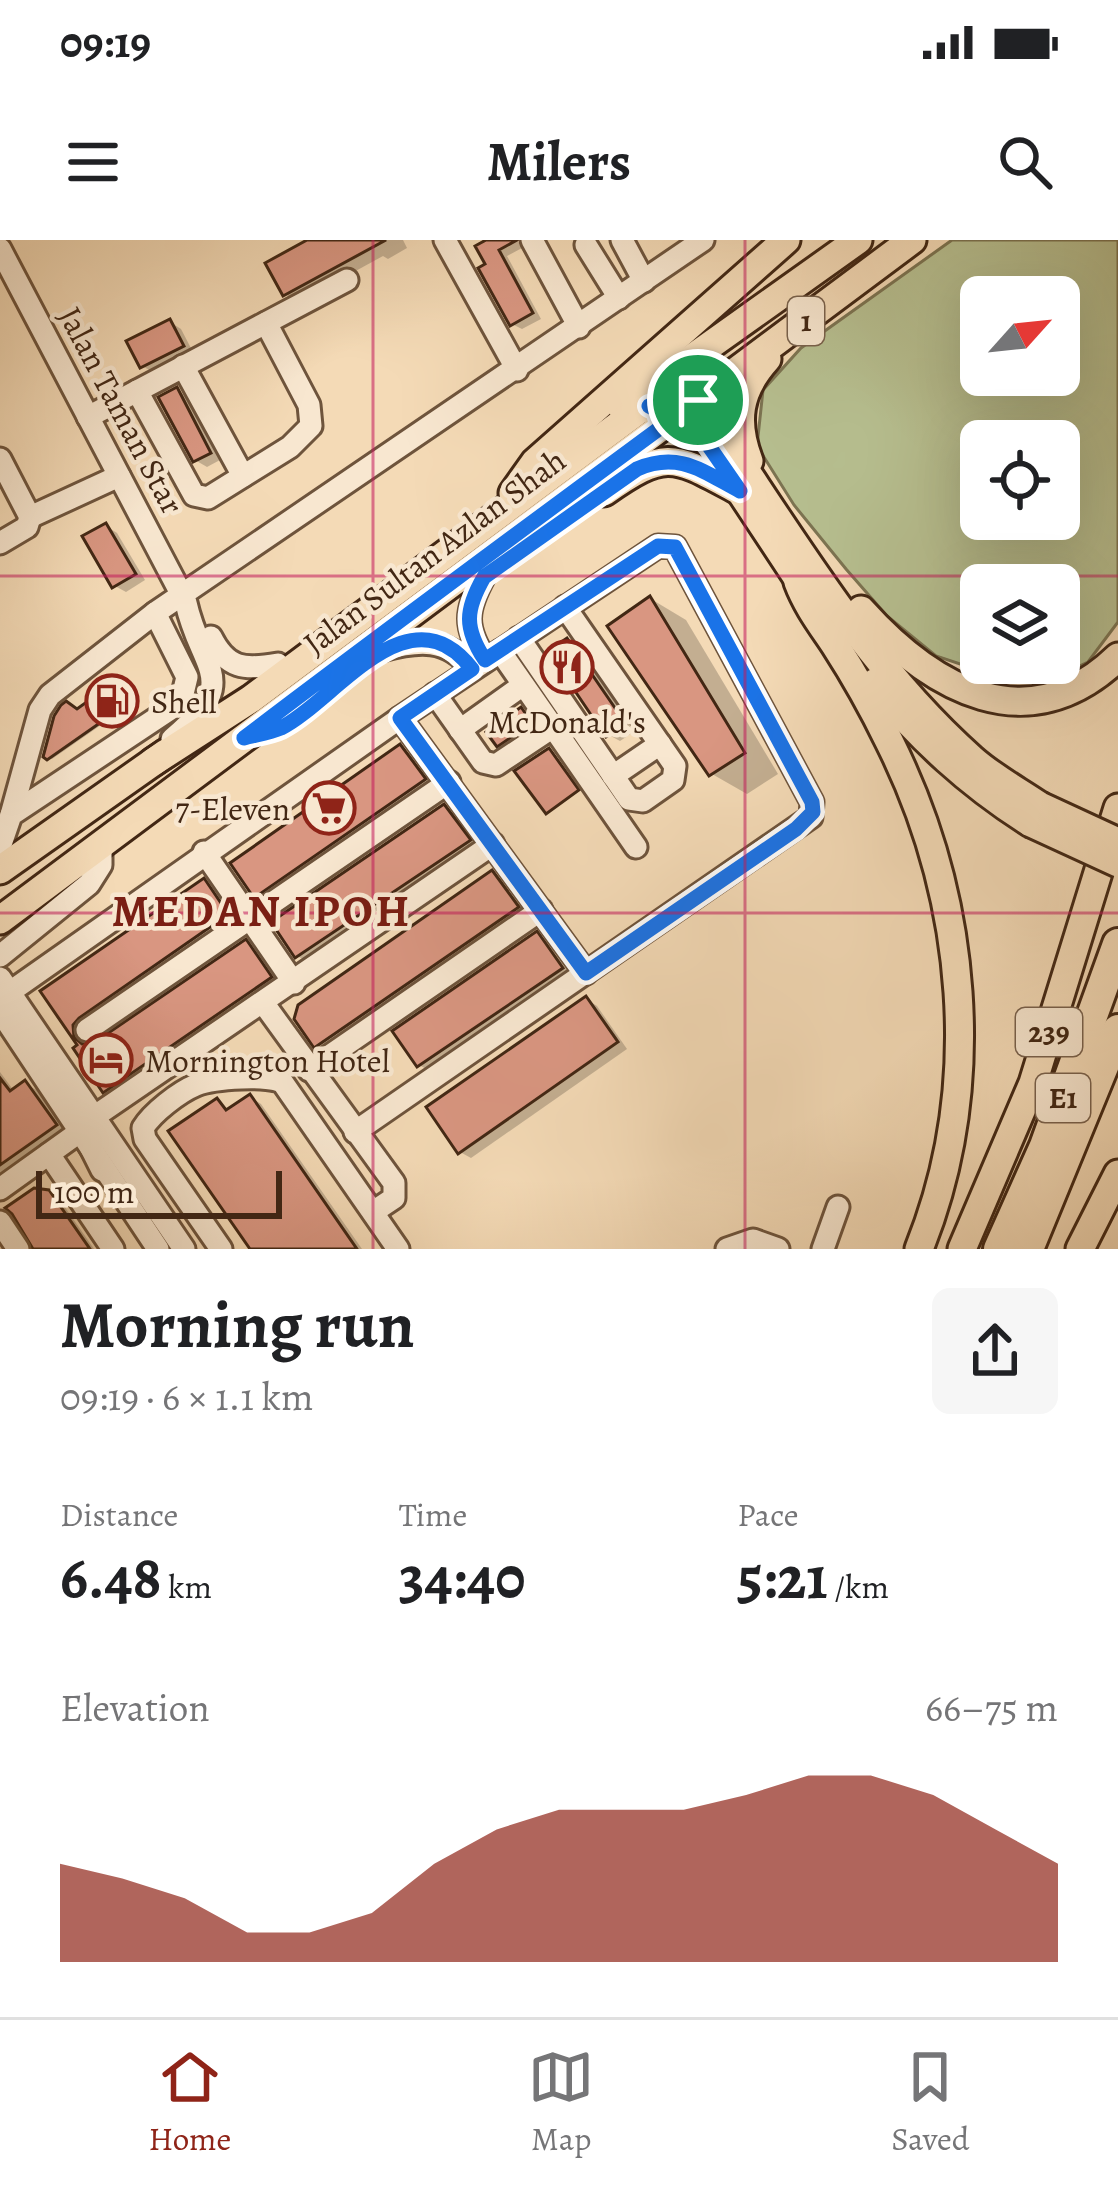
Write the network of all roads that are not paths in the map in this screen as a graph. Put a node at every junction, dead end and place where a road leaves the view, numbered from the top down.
1 (446, 240) edge
2 (532, 240) edge
3 (703, 240) edge
4 (786, 240) edge
5 (858, 240) edge
6 (913, 240) edge
7 (625, 241) edge
8 (586, 244) dead end
9 (3, 264) edge
10 (347, 280) dead end
11 (644, 281) junction
12 (619, 298) junction
13 (266, 323) junction
14 (579, 326) junction
15 (794, 330) junction
16 (727, 335) junction
17 (183, 366) junction
18 (517, 370) junction
19 (137, 391) junction
20 (676, 408) junction
21 (88, 417) junction
22 (0, 459) edge
23 (119, 476) junction
24 (243, 476) junction
25 (751, 491) junction
26 (513, 493) junction
27 (30, 517) junction
28 (0, 543) edge
29 (806, 575) junction
30 (484, 577) junction
31 (184, 599) junction
32 (566, 607) junction
33 (155, 613) junction
34 (382, 650) junction
35 (494, 655) junction
36 (1118, 657) edge
37 (278, 664) junction
38 (523, 685) junction
39 (435, 694) junction
40 (400, 718) junction
41 (553, 727) junction
42 (460, 730) junction
43 (244, 738) junction
44 (660, 744) junction
45 (153, 762) junction
46 (614, 776) junction
47 (448, 782) junction
48 (1118, 808) edge
49 (11, 815) junction
50 (1035, 815) junction
51 (1118, 842) edge
52 (493, 844) junction
53 (101, 845) junction
54 (0, 847) edge
55 (636, 847) dead end
56 (204, 853) junction
57 (1118, 863) edge
58 (0, 871) edge
59 (541, 910) junction
60 (250, 918) junction
61 (0, 920) edge
62 (1118, 944) edge
63 (0, 956) edge
64 (586, 973) junction
65 (294, 983) junction
66 (2, 995) edge
67 (264, 1004) junction
68 (87, 1030) dead end
69 (1118, 1030) edge
70 (309, 1070) junction
71 (85, 1125) junction
72 (355, 1132) junction
73 (49, 1154) junction
74 (1118, 1174) edge
75 (0, 1189) edge
76 (838, 1207) dead end
77 (373, 1212) junction
78 (0, 1222) edge
79 (18, 1249) edge
80 (113, 1249) edge
81 (158, 1249) edge
82 (184, 1249) edge
83 (221, 1249) edge
84 (398, 1249) edge
85 (727, 1249) edge
86 (778, 1249) edge
87 (823, 1249) edge
88 (919, 1249) edge
89 (962, 1249) edge
90 (999, 1249) edge
91 (1028, 1249) edge
92 (1080, 1249) edge

1 - 18 street
2 - 14 street
3 - 11 street
4 - 26 main road
5 - 16 main road, Jalan Sultan Azlan Shah / 1
6 - 15 main road, Jalan Sultan Azlan Shah / 1
7 - 11 street
8 - 12 street
9 - 21 street, Jalan Taman Star
10 - 13 street
11 - 12 street
12 - 14 street
13 - 17 street
13 - 24 street
14 - 18 street
15 - 20 main road, Jalan Sultan Azlan Shah / 1
15 - 25 main road
16 - 20 main road
16 - 26 main road, Jalan Sultan Azlan Shah / 1
17 - 19 street
17 - 24 street
18 - 31 street
19 - 21 street
19 - 24 street
20 - 25 main road
20 - 43 main road, Jalan Sultan Azlan Shah / 1
20 - 45 main road
21 - 23 street, Jalan Taman Star
22 - 27 street
23 - 27 street
23 - 31 street, Jalan Taman Star
25 - 29 main road
25 - 30 main road
26 - 37 main road, Jalan Sultan Azlan Shah / 1
27 - 28 street
29 - 36 main road
29 - 50 main road
29 - 88 main road
30 - 34 main road
30 - 35 street
31 - 33 street
31 - 37 street, Jalan Taman Star
31 - 45 street, Jalan Taman Star
32 - 35 street
32 - 44 street
32 - 64 street
33 - 49 street
33 - 49 street
34 - 35 street
34 - 43 main road
35 - 38 street
35 - 39 street
35 - 46 street
37 - 45 main road, Jalan Sultan Azlan Shah / 1
38 - 41 street
38 - 42 street
39 - 40 street
39 - 42 street
40 - 47 street
40 - 56 street
41 - 42 street
41 - 55 street
43 - 53 main road, Jalan Sultan Azlan Shah / 1
44 - 46 street
44 - 46 street
45 - 58 main road, Jalan Sultan Azlan Shah / 1
47 - 52 street
47 - 60 street
48 - 89 main road, 239
49 - 54 street
50 - 51 main road, bridge
50 - 57 main road, bridge
52 - 59 street
52 - 65 street
53 - 61 main road, Jalan Sultan Azlan Shah / 1
53 - 63 street
56 - 60 street
56 - 66 street
59 - 64 street
59 - 70 street
60 - 65 street
60 - 68 street
62 - 90 highway, E1
64 - 72 street
65 - 67 street
66 - 71 street
67 - 70 street
67 - 71 street
69 - 91 highway, E1
70 - 72 street
71 - 73 street
71 - 81 street
71 - 82 street
72 - 77 street
73 - 75 street
73 - 80 street
74 - 92 main road
76 - 87 street
77 - 83 street
77 - 84 street
78 - 79 street
85 - 86 street

